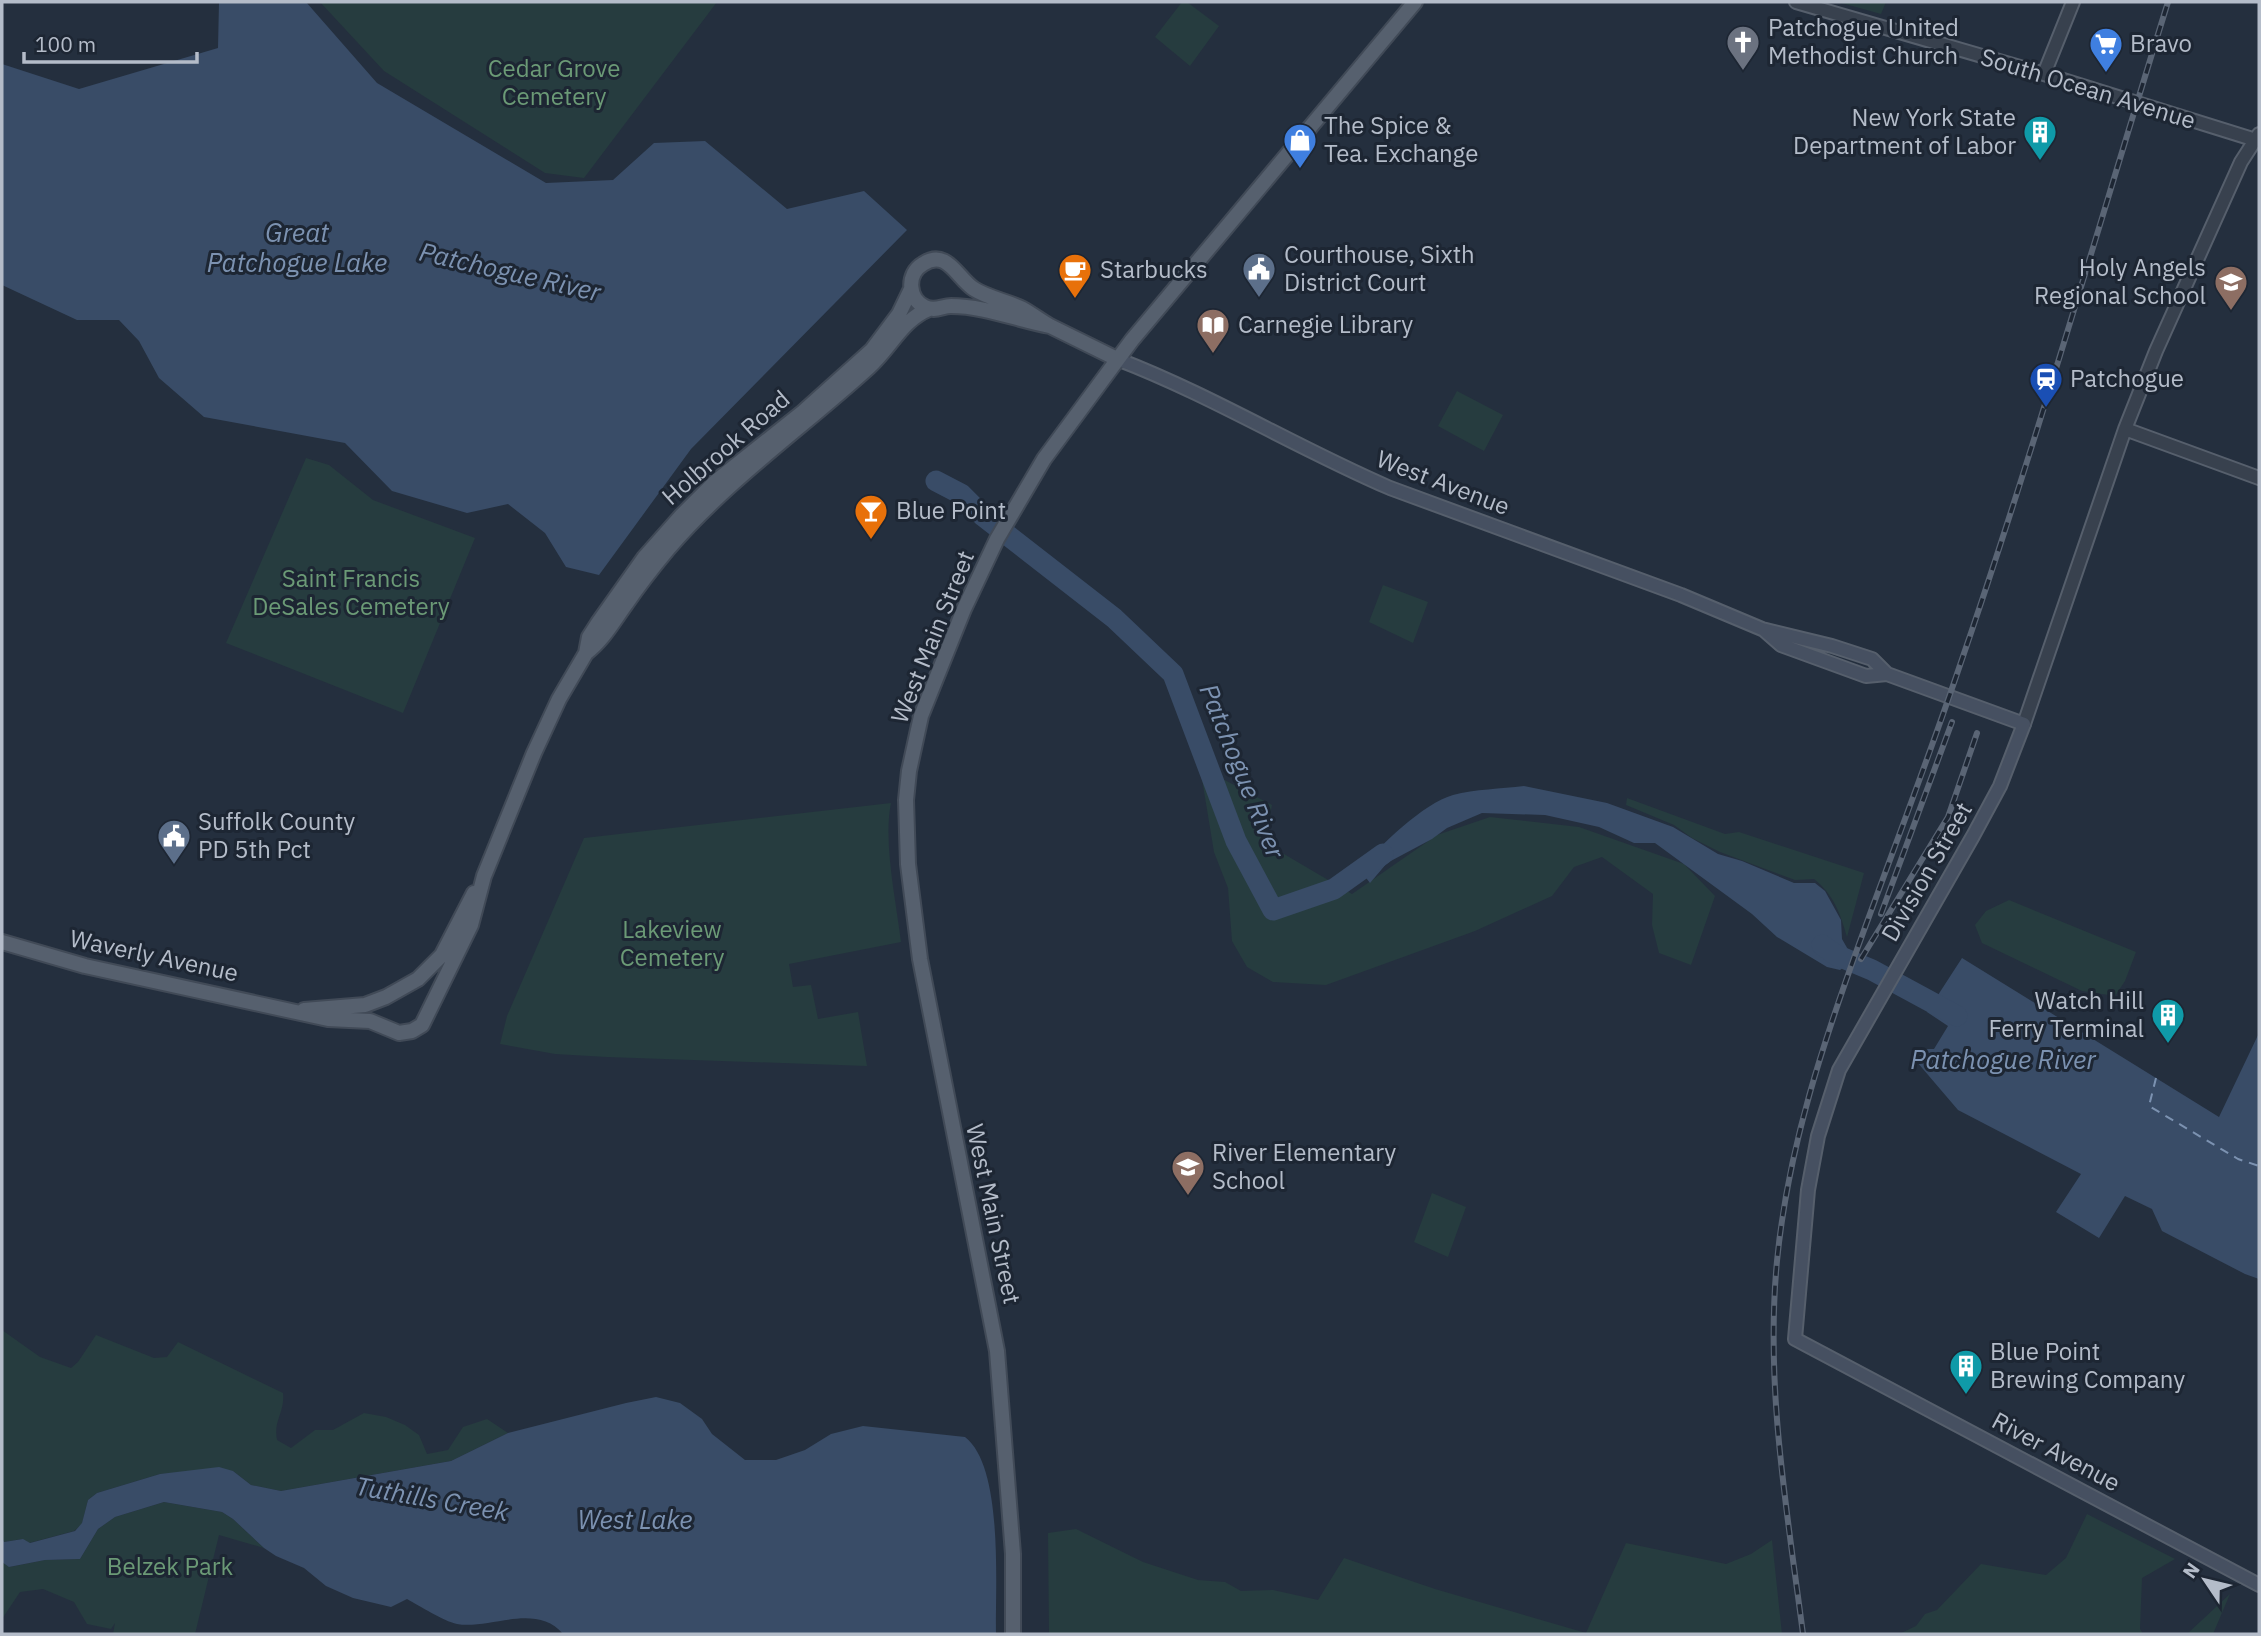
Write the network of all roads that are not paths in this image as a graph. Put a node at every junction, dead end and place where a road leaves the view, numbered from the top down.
1 (1415, 2) edge
2 (1796, 2) edge
3 (2073, 2) edge
4 (2044, 74) junction
5 (2258, 138) edge
6 (960, 278) junction
7 (911, 289) junction
8 (948, 306) junction
9 (929, 309) junction
10 (1050, 326) junction
11 (1117, 359) junction
12 (2124, 429) junction
13 (2259, 478) edge
14 (586, 653) junction
15 (2024, 724) junction
16 (484, 876) junction
17 (2, 942) edge
18 (402, 989) junction
19 (386, 998) junction
20 (430, 1007) junction
21 (297, 1011) junction
22 (389, 1027) junction
23 (1795, 1339) joint
24 (2259, 1585) edge
25 (1013, 1634) edge

1 - 11 main road, West Main Street
2 - 4 street, South Ocean Avenue
3 - 4 street
4 - 5 street, South Ocean Avenue
5 - 12 street, Division Street
6 - 7 main road, Holbrook Road
6 - 8 main road
6 - 10 main road, Holbrook Road
7 - 9 main road
7 - 14 main road, Holbrook Road
8 - 9 main road, Holbrook Road
8 - 10 main road, Holbrook Road
9 - 14 main road, Holbrook Road
10 - 11 main road, Holbrook Road
11 - 15 main road, West Avenue
11 - 25 main road, West Main Street
12 - 13 street
12 - 15 street, Division Street
14 - 16 main road, Holbrook Road
15 - 23 main road, Division Street
16 - 18 main road, Holbrook Road
16 - 20 main road, Holbrook Road
17 - 21 main road, Waverly Avenue
18 - 19 main road
18 - 20 main road
19 - 21 main road, Waverly Avenue
19 - 22 main road
20 - 22 main road
21 - 22 main road, Waverly Avenue
23 - 24 main road, River Avenue

